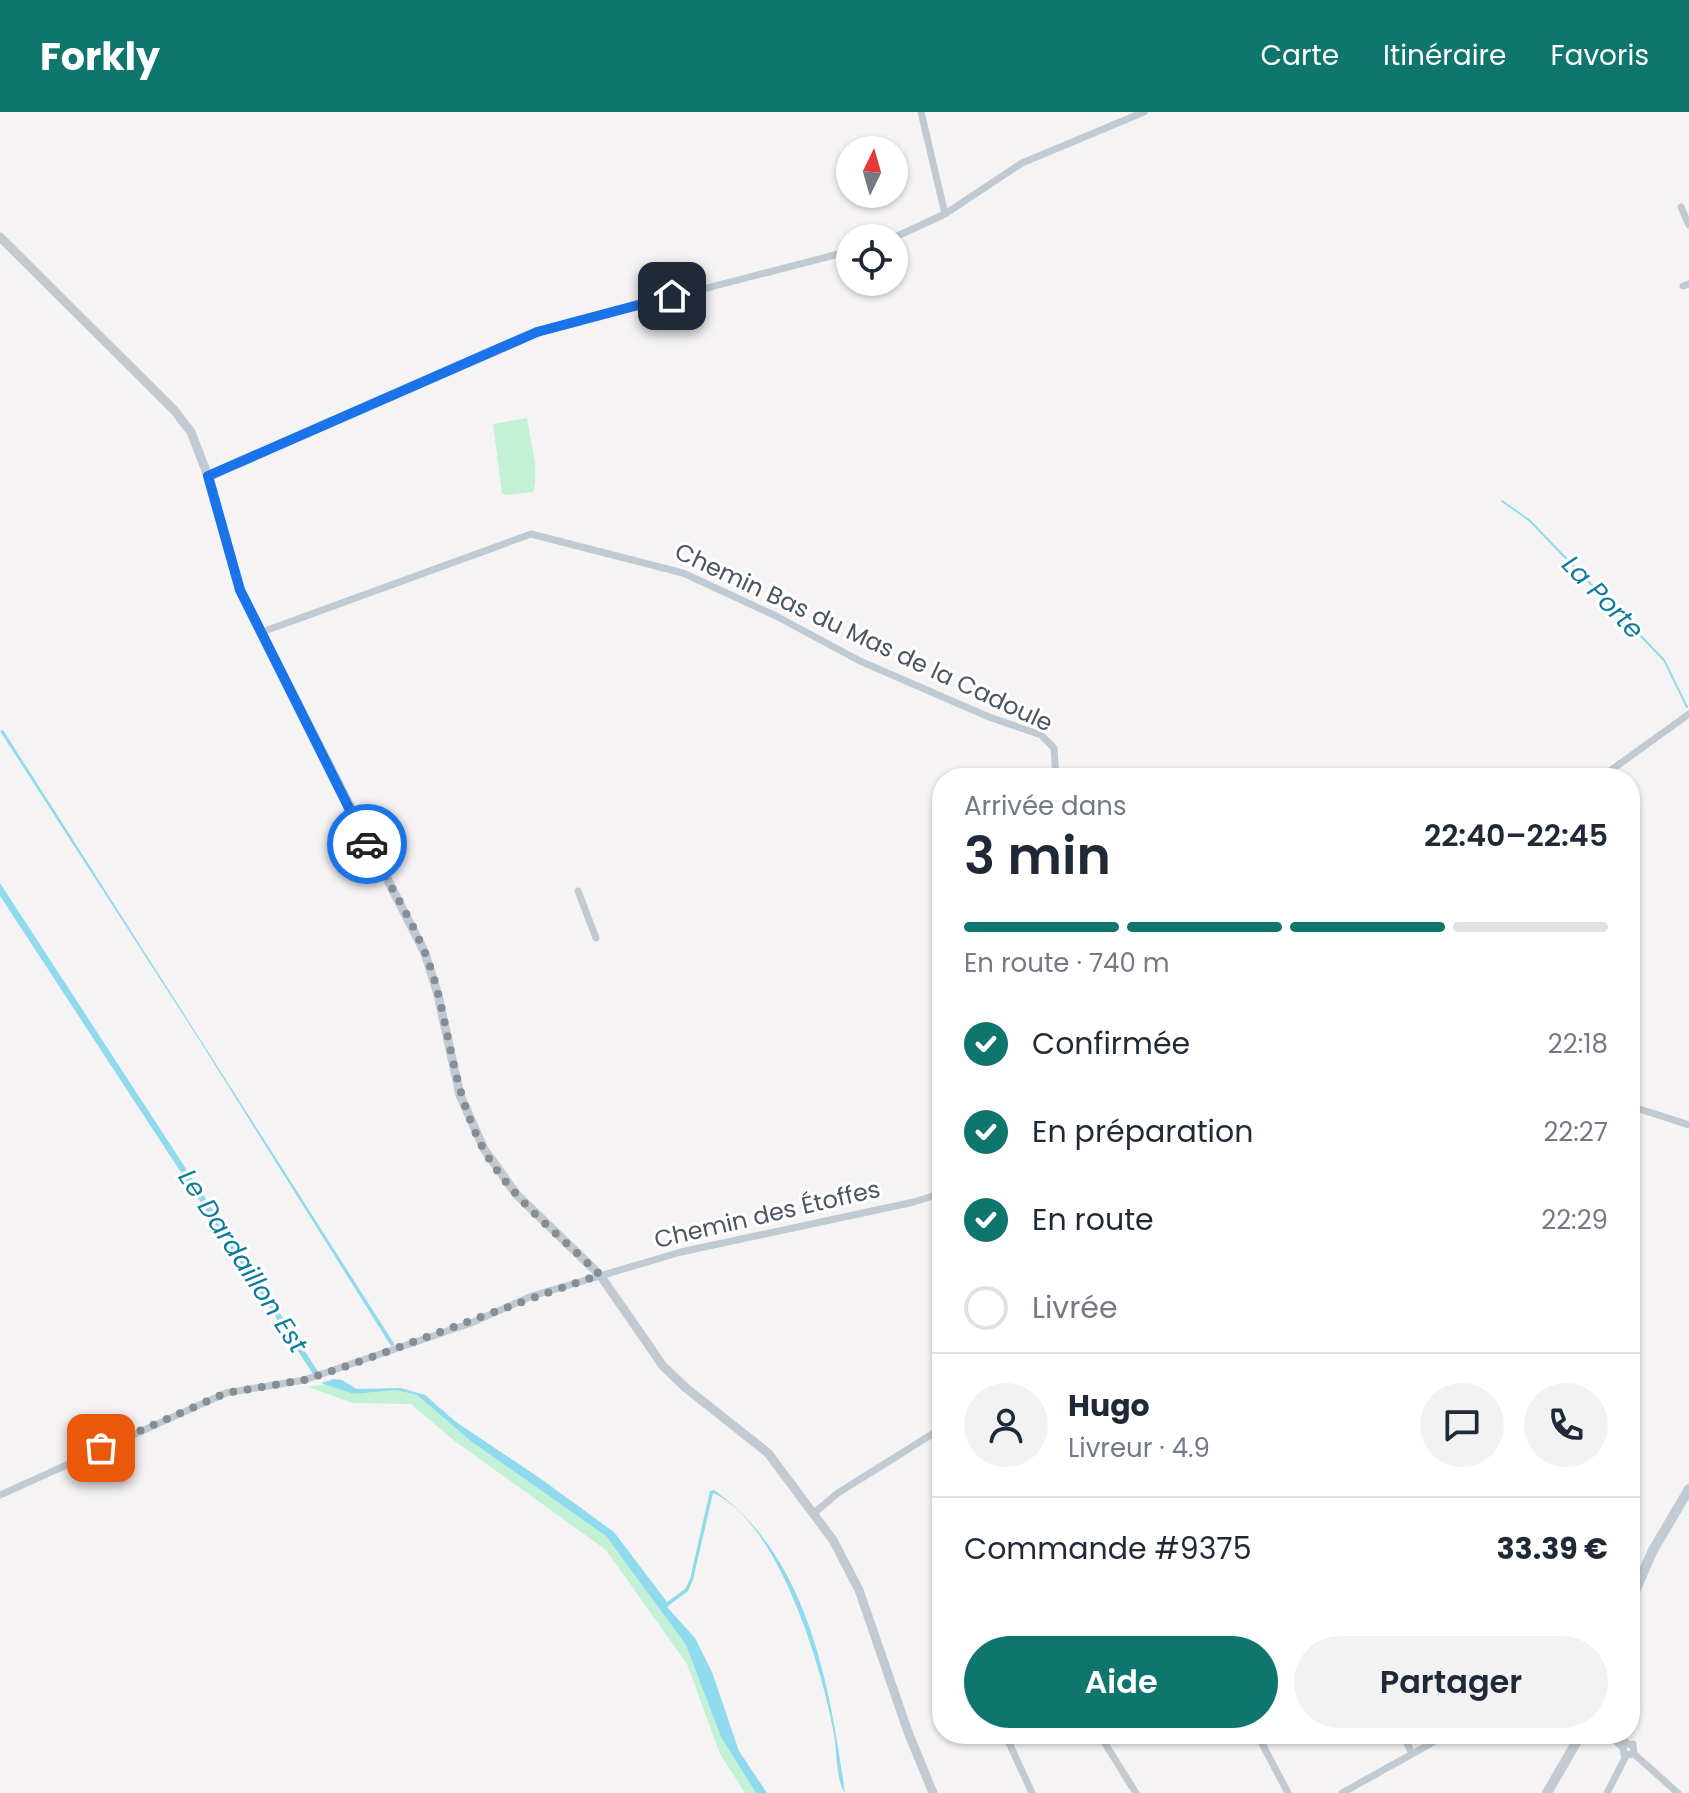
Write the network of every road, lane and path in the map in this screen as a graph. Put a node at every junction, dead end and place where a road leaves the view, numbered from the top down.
1 (921, 112) edge
2 (1144, 112) edge
3 (1681, 207) dead end
4 (945, 214) junction
5 (1689, 225) edge
6 (908, 231) edge
7 (0, 237) edge
8 (836, 255) edge
9 (208, 476) junction
10 (262, 632) junction
11 (1689, 714) edge
12 (1055, 768) edge
13 (1614, 768) edge
14 (578, 891) dead end
15 (596, 938) dead end
16 (1640, 1109) edge
17 (1689, 1125) edge
18 (932, 1196) edge
19 (600, 1275) junction
20 (932, 1434) edge
21 (1689, 1489) edge
22 (0, 1495) edge
23 (814, 1513) junction
24 (1640, 1580) edge
25 (1010, 1744) edge
26 (1105, 1744) edge
27 (1262, 1744) edge
28 (1408, 1744) edge
29 (1430, 1744) edge
30 (1570, 1744) edge
31 (1575, 1744) edge
32 (1625, 1745) joint
33 (1412, 1754) junction
34 (1630, 1755) junction
35 (1558, 1771) junction
36 (933, 1793) edge
37 (1032, 1793) edge
38 (1136, 1793) edge
39 (1288, 1793) edge
40 (1342, 1793) edge
41 (1547, 1793) edge
42 (1607, 1793) edge
43 (1678, 1793) edge

1 - 4 street
2 - 4 street
3 - 5 street
4 - 6 street
7 - 9 street
8 - 9 street
9 - 10 street
10 - 12 street, Chemin Bas du Mas de la Cadoule
10 - 19 street
11 - 13 street
14 - 15 street
16 - 17 street
18 - 19 street, Chemin des Étoffes
19 - 22 street, Chemin des Étoffes
19 - 23 street
20 - 23 street
21 - 24 main road
23 - 36 street
25 - 37 street
26 - 38 street
27 - 39 street
28 - 33 street
29 - 33 street
30 - 35 main road
31 - 35 main road
32 - 34 street
32 - 34 street
33 - 40 street
34 - 42 street
34 - 43 street
35 - 41 main road

